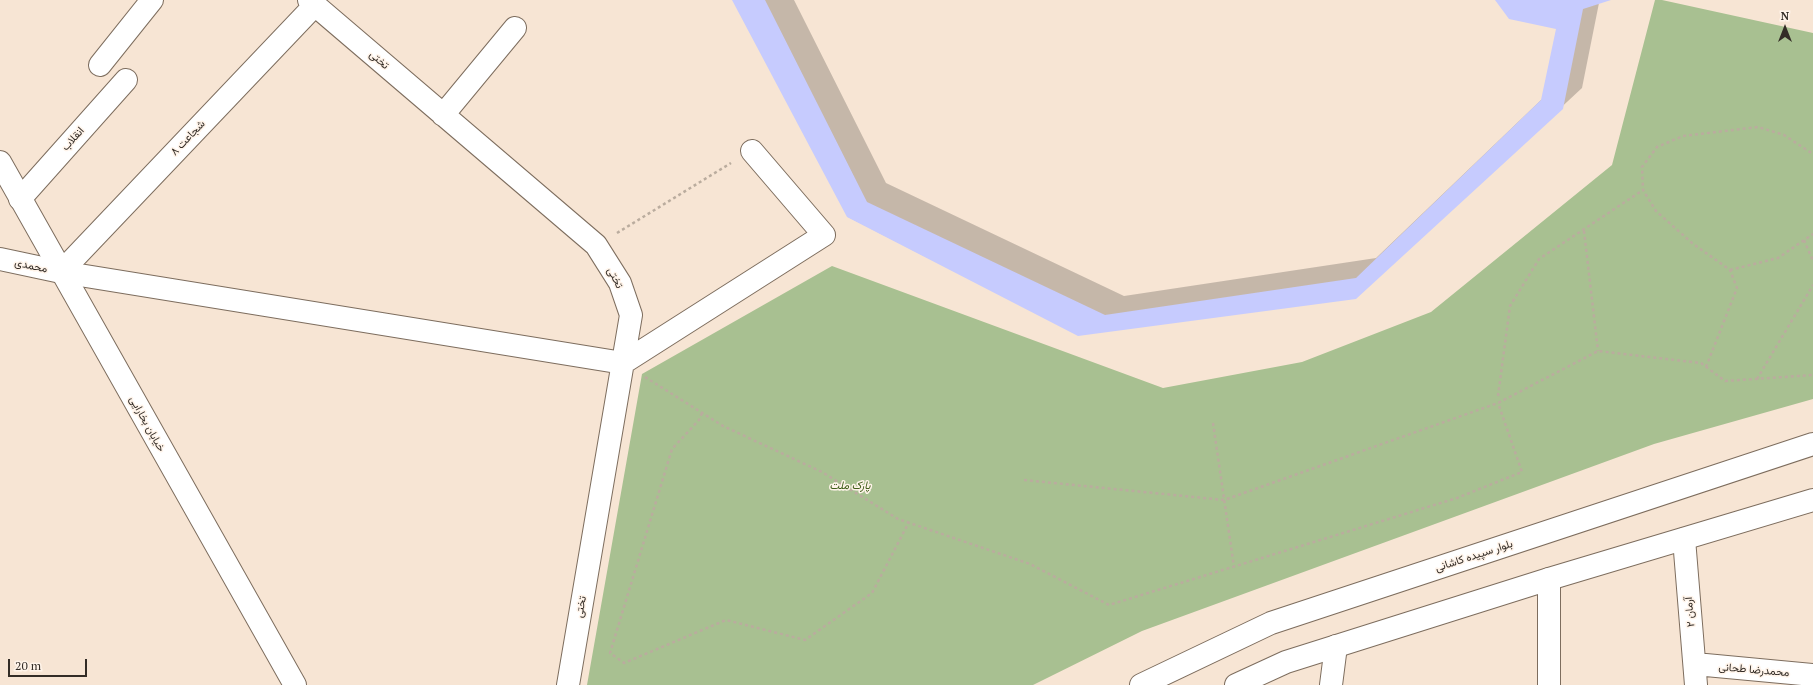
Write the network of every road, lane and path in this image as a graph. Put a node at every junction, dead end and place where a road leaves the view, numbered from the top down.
1 (152, 0) edge
2 (312, 2) edge
3 (515, 28) dead end
4 (100, 65) dead end
5 (126, 80) dead end
6 (443, 115) junction
7 (752, 151) joint
8 (1813, 154) edge
9 (0, 162) edge
10 (1643, 190) junction
11 (20, 198) junction
12 (1584, 231) junction
13 (1813, 234) edge
14 (1804, 240) junction
15 (596, 246) junction
16 (0, 259) edge
17 (1813, 261) edge
18 (1730, 270) junction
19 (61, 272) junction
20 (1813, 285) edge
21 (1598, 351) junction
22 (622, 364) junction
23 (1706, 367) junction
24 (1813, 375) edge
25 (1757, 379) junction
26 (1498, 396) dead end
27 (1498, 402) junction
28 (702, 413) junction
29 (1213, 423) dead end
30 (1813, 444) edge
31 (1024, 480) dead end
32 (1224, 500) junction
33 (1813, 500) edge
34 (909, 522) junction
35 (1684, 539) junction
36 (1234, 567) junction
37 (1549, 579) junction
38 (1336, 646) junction
39 (1696, 675) edge
40 (1813, 675) edge
41 (295, 685) edge
42 (568, 685) edge
43 (1141, 685) edge
44 (1236, 685) edge
45 (1331, 685) edge
46 (1549, 685) edge

1 - 4 street
2 - 6 street, تختی
2 - 19 street, شجاعت ۸
3 - 6 street
5 - 11 street, انقلاب
6 - 15 street, تختی
7 - 15 path
7 - 22 street
8 - 10 path
9 - 11 street, خیابان بخارایی
10 - 12 path
10 - 18 path
11 - 19 street, خیابان بخارایی
12 - 21 path
12 - 26 path
13 - 14 path
14 - 17 path
14 - 18 path
15 - 22 street, تختی
16 - 19 street, محمدی
18 - 23 path
19 - 22 street, محمدی
19 - 41 street, خیابان بخارایی
20 - 25 path
21 - 23 path
21 - 27 path
22 - 28 path
22 - 42 street, تختی
23 - 25 path
24 - 25 path
27 - 32 path
27 - 36 path
28 - 34 path
28 - 34 path
29 - 32 path
30 - 43 street, بلوار سپیده کاشانی
31 - 32 path
32 - 36 path
33 - 35 street
34 - 36 path
35 - 37 street
35 - 39 street, آرمان ۲
37 - 38 street
37 - 46 street
38 - 44 street
38 - 45 street
39 - 40 street, محمدرضا طحانی

